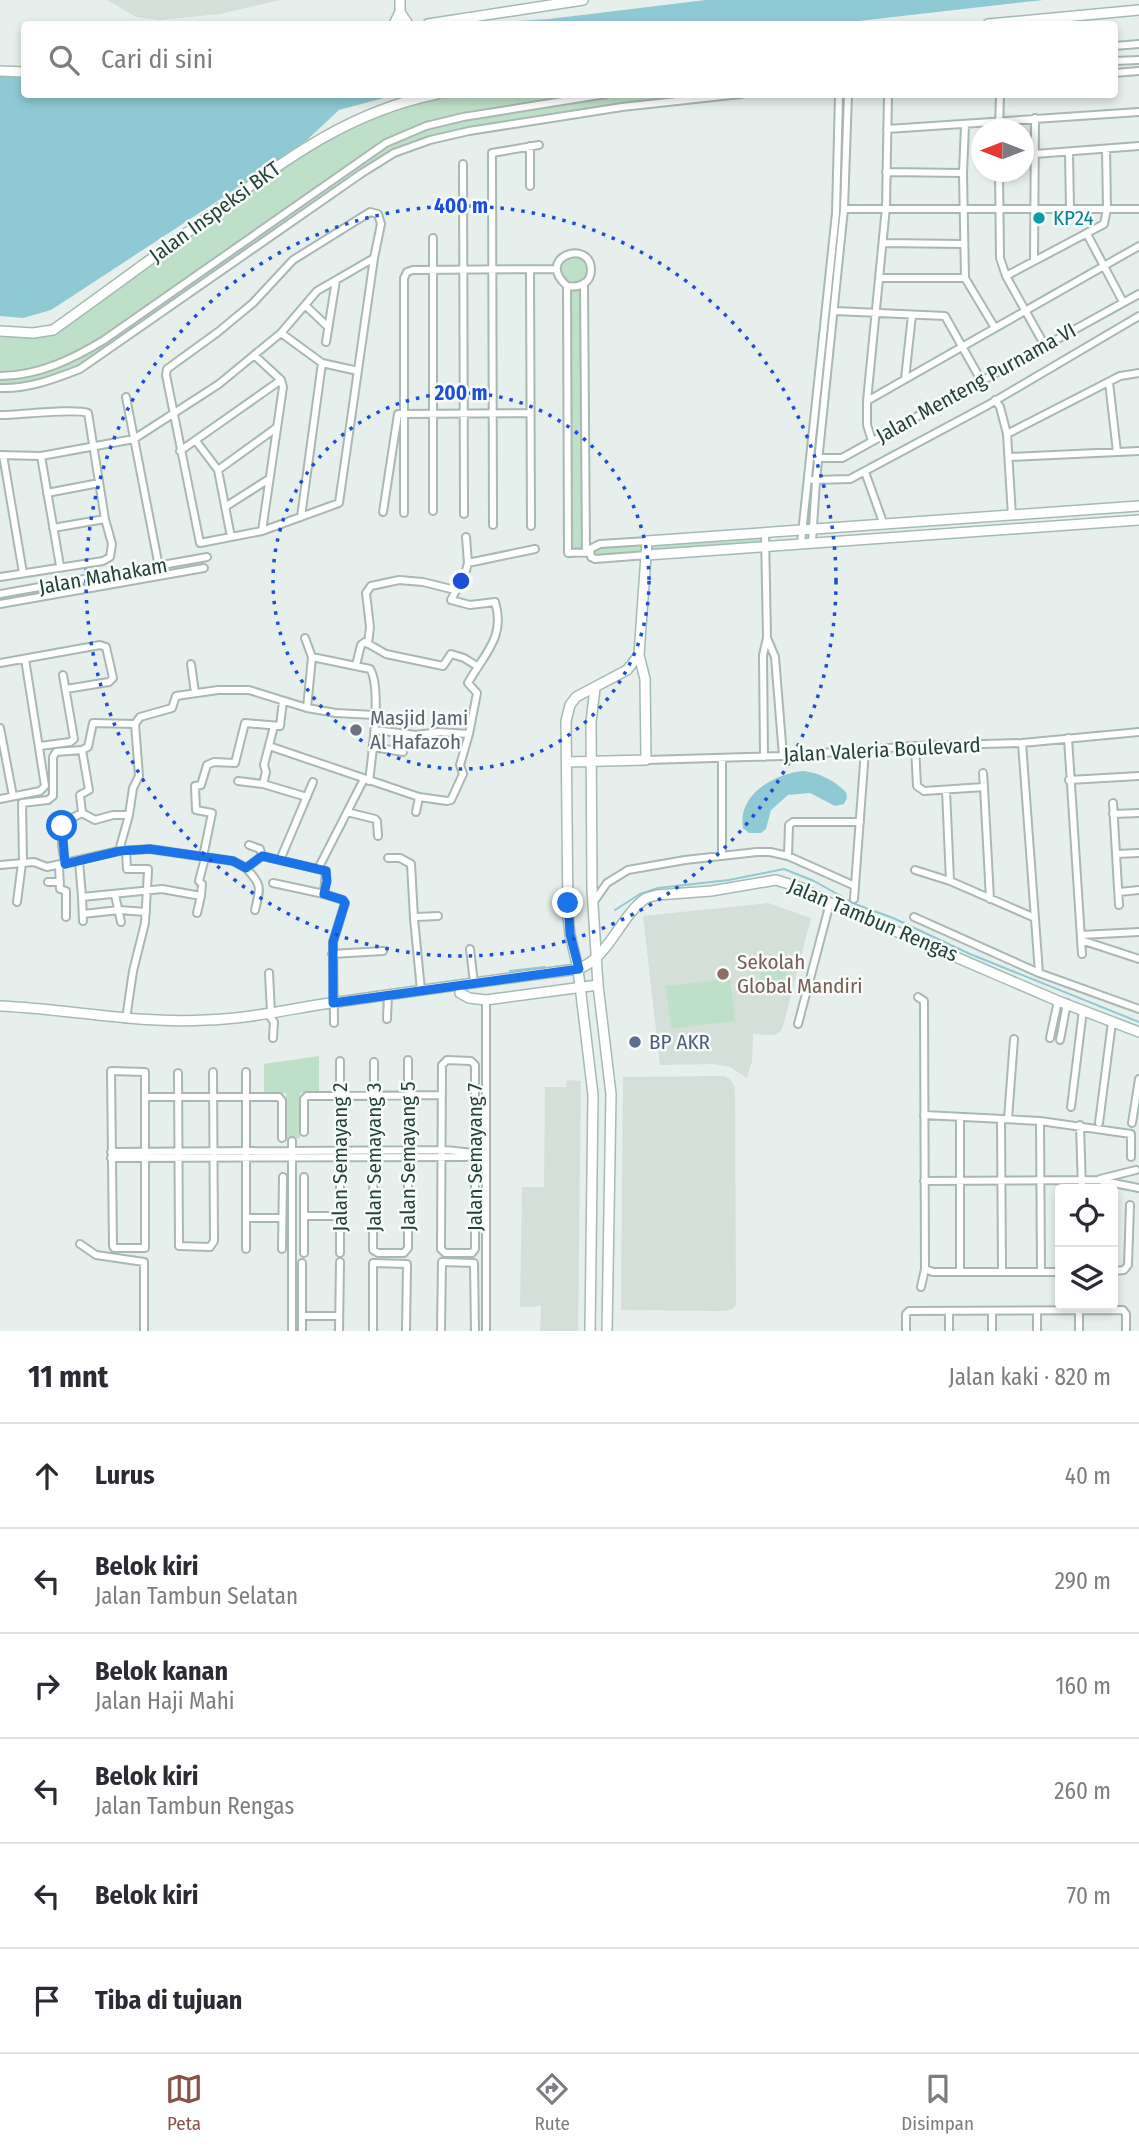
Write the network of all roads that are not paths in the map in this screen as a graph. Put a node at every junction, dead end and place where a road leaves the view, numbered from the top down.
1 (400, 0) edge
2 (583, 0) edge
3 (1139, 10) edge
4 (400, 12) junction
5 (396, 21) edge
6 (406, 21) edge
7 (447, 21) edge
8 (1020, 21) edge
9 (1139, 44) edge
10 (1118, 46) edge
11 (1139, 60) edge
12 (1118, 61) edge
13 (0, 71) edge
14 (1139, 71) edge
15 (21, 72) edge
16 (1118, 73) edge
17 (421, 98) edge
18 (581, 98) edge
19 (704, 98) edge
20 (840, 98) edge
21 (848, 98) edge
22 (888, 98) edge
23 (1000, 98) edge
24 (1139, 112) edge
25 (1035, 118) junction
26 (999, 119) edge
27 (1030, 119) edge
28 (965, 125) junction
29 (971, 125) edge
30 (887, 129) junction
31 (539, 145) dead end
32 (530, 146) junction
33 (1139, 146) edge
34 (1106, 149) junction
35 (1069, 152) junction
36 (1035, 154) junction
37 (463, 163) dead end
38 (886, 172) junction
39 (963, 173) junction
40 (999, 182) edge
41 (530, 186) dead end
42 (886, 207) junction
43 (963, 208) junction
44 (999, 208) junction
45 (1035, 208) junction
46 (1070, 208) junction
47 (844, 209) junction
48 (1107, 209) junction
49 (1139, 209) edge
50 (1087, 234) junction
51 (433, 238) dead end
52 (883, 243) junction
53 (963, 244) junction
54 (1139, 246) edge
55 (374, 258) junction
56 (1034, 261) junction
57 (1105, 266) junction
58 (433, 270) junction
59 (463, 270) junction
60 (492, 270) junction
61 (530, 270) junction
62 (556, 270) junction
63 (1006, 276) junction
64 (879, 278) junction
65 (965, 278) junction
66 (336, 281) junction
67 (584, 284) junction
68 (566, 286) junction
69 (1139, 294) edge
70 (1123, 302) junction
71 (305, 305) junction
72 (1024, 309) junction
73 (835, 311) junction
74 (875, 314) junction
75 (912, 315) junction
76 (1136, 317) edge
77 (1139, 325) edge
78 (328, 327) junction
79 (995, 328) junction
80 (0, 331) edge
81 (281, 332) junction
82 (326, 342) dead end
83 (963, 346) junction
84 (1045, 346) junction
85 (254, 355) junction
86 (323, 363) junction
87 (358, 371) junction
88 (1139, 373) edge
89 (0, 376) edge
90 (905, 379) junction
91 (281, 380) junction
92 (982, 382) junction
93 (1109, 382) junction
94 (0, 388) edge
95 (126, 397) dead end
96 (995, 400) junction
97 (867, 401) junction
98 (493, 413) junction
99 (530, 413) junction
100 (173, 414) junction
101 (404, 414) junction
102 (433, 414) junction
103 (463, 414) junction
104 (0, 415) edge
105 (277, 428) junction
106 (1007, 434) junction
107 (134, 439) junction
108 (196, 441) junction
109 (872, 441) junction
110 (92, 447) junction
111 (180, 451) junction
112 (1139, 451) edge
113 (1117, 452) junction
114 (2, 455) edge
115 (41, 456) junction
116 (1009, 457) junction
117 (814, 458) junction
118 (218, 470) junction
119 (865, 472) junction
120 (269, 479) junction
121 (812, 480) junction
122 (99, 483) junction
123 (0, 491) edge
124 (9, 491) junction
125 (47, 493) junction
126 (1139, 506) edge
127 (225, 507) junction
128 (433, 511) dead end
129 (383, 512) dead end
130 (404, 513) dead end
131 (464, 514) dead end
132 (1008, 516) junction
133 (301, 517) junction
134 (105, 519) junction
135 (1139, 520) edge
136 (493, 525) dead end
137 (884, 525) junction
138 (531, 526) dead end
139 (53, 528) junction
140 (1006, 528) junction
141 (807, 530) junction
142 (262, 531) junction
143 (765, 533) junction
144 (231, 537) junction
145 (466, 537) dead end
146 (647, 541) junction
147 (806, 542) junction
148 (765, 545) junction
149 (534, 549) dead end
150 (588, 552) junction
151 (647, 555) junction
152 (206, 557) dead end
153 (468, 563) junction
154 (60, 566) junction
155 (159, 566) junction
156 (204, 568) dead end
157 (23, 573) junction
158 (161, 575) junction
159 (0, 577) edge
160 (455, 590) junction
161 (0, 594) edge
162 (0, 604) edge
163 (304, 638) dead end
164 (767, 638) junction
165 (368, 644) junction
166 (639, 655) junction
167 (312, 657) junction
168 (25, 659) junction
169 (0, 663) edge
170 (191, 664) dead end
171 (356, 666) junction
172 (477, 666) junction
173 (63, 675) dead end
174 (595, 688) junction
175 (66, 689) junction
176 (195, 693) junction
177 (283, 701) junction
178 (307, 708) junction
179 (374, 715) junction
180 (135, 724) junction
181 (274, 726) junction
182 (0, 728) edge
183 (375, 730) junction
184 (1139, 732) edge
185 (469, 734) junction
186 (1068, 738) junction
187 (1022, 743) junction
188 (40, 746) junction
189 (269, 746) junction
190 (915, 746) junction
191 (373, 747) junction
192 (82, 750) junction
193 (865, 750) junction
194 (403, 752) dead end
195 (783, 756) junction
196 (764, 757) junction
197 (722, 759) junction
198 (646, 760) junction
199 (592, 761) junction
200 (566, 762) junction
201 (983, 773) dead end
202 (1139, 776) edge
203 (366, 780) junction
204 (1069, 780) junction
205 (238, 781) dead end
206 (313, 782) dead end
207 (263, 784) junction
208 (984, 787) junction
209 (946, 790) junction
210 (13, 796) junction
211 (307, 797) junction
212 (419, 797) junction
213 (0, 799) edge
214 (1113, 803) dead end
215 (347, 812) junction
216 (416, 812) dead end
217 (82, 813) junction
218 (1139, 813) edge
219 (1113, 814) junction
220 (129, 815) junction
221 (860, 822) junction
222 (378, 836) dead end
223 (249, 845) dead end
224 (123, 851) junction
225 (1139, 853) edge
226 (1116, 854) junction
227 (262, 856) junction
228 (722, 856) junction
229 (788, 856) junction
230 (204, 858) junction
231 (388, 858) dead end
232 (280, 860) junction
233 (79, 862) junction
234 (22, 863) junction
235 (62, 864) junction
236 (0, 865) edge
237 (246, 868) junction
238 (318, 869) junction
239 (915, 870) dead end
240 (950, 881) junction
241 (47, 882) dead end
242 (60, 882) junction
243 (273, 883) dead end
244 (855, 886) junction
245 (148, 890) junction
246 (1139, 890) edge
247 (1119, 892) junction
248 (324, 894) junction
249 (115, 895) junction
250 (99, 896) junction
251 (201, 896) junction
252 (82, 897) junction
253 (854, 899) dead end
254 (990, 899) junction
255 (18, 902) dead end
256 (593, 903) junction
257 (830, 903) junction
258 (1119, 905) dead end
259 (119, 910) junction
260 (255, 911) dead end
261 (146, 912) junction
262 (197, 913) dead end
263 (100, 914) junction
264 (438, 916) dead end
265 (66, 917) dead end
266 (914, 917) dead end
267 (414, 918) junction
268 (1035, 918) junction
269 (121, 922) dead end
270 (1139, 932) edge
271 (1081, 938) junction
272 (470, 948) dead end
273 (383, 951) dead end
274 (332, 954) junction
275 (1082, 954) dead end
276 (596, 956) junction
277 (1139, 959) edge
278 (579, 969) junction
279 (269, 972) dead end
280 (1039, 973) junction
281 (474, 983) junction
282 (598, 985) junction
283 (420, 987) junction
284 (581, 987) junction
285 (460, 993) dead end
286 (388, 994) junction
287 (918, 998) dead end
288 (333, 1000) junction
289 (486, 1000) junction
290 (1062, 1002) junction
291 (0, 1006) edge
292 (1139, 1009) edge
293 (1083, 1010) junction
294 (270, 1011) junction
295 (126, 1014) junction
296 (387, 1019) dead end
297 (1112, 1022) junction
298 (334, 1023) dead end
299 (798, 1024) dead end
300 (1139, 1032) edge
301 (273, 1038) dead end
302 (1014, 1038) dead end
303 (1050, 1038) dead end
304 (1060, 1040) dead end
305 (340, 1060) dead end
306 (408, 1060) dead end
307 (374, 1062) dead end
308 (213, 1072) dead end
309 (246, 1072) dead end
310 (178, 1073) dead end
311 (1139, 1079) edge
312 (340, 1095) junction
313 (374, 1095) junction
314 (408, 1095) junction
315 (442, 1095) junction
316 (145, 1097) junction
317 (178, 1097) junction
318 (213, 1097) junction
319 (246, 1097) junction
320 (1071, 1107) dead end
321 (1137, 1112) edge
322 (924, 1115) junction
323 (960, 1117) junction
324 (1004, 1119) junction
325 (1040, 1121) junction
326 (1099, 1123) dead end
327 (1132, 1123) dead end
328 (1080, 1125) junction
329 (304, 1132) dead end
330 (282, 1138) dead end
331 (292, 1141) dead end
332 (408, 1154) junction
333 (442, 1154) junction
334 (474, 1154) junction
335 (486, 1154) junction
336 (111, 1155) junction
337 (145, 1155) junction
338 (179, 1155) junction
339 (213, 1155) junction
340 (246, 1155) junction
341 (341, 1155) junction
342 (375, 1155) junction
343 (292, 1156) junction
344 (1131, 1157) dead end
345 (1138, 1169) edge
346 (283, 1177) dead end
347 (304, 1177) dead end
348 (1083, 1179) junction
349 (960, 1180) junction
350 (1000, 1180) junction
351 (1041, 1180) junction
352 (1098, 1180) junction
353 (924, 1181) junction
354 (1082, 1184) edge
355 (1139, 1188) edge
356 (1130, 1205) dead end
357 (304, 1216) junction
358 (340, 1216) junction
359 (282, 1217) junction
360 (246, 1218) junction
361 (80, 1244) dead end
362 (246, 1249) dead end
363 (282, 1249) dead end
364 (375, 1252) joint
365 (304, 1253) dead end
366 (340, 1253) dead end
367 (340, 1262) dead end
368 (302, 1263) dead end
369 (925, 1269) junction
370 (960, 1271) junction
371 (1002, 1271) junction
372 (1118, 1271) edge
373 (1041, 1272) junction
374 (1055, 1272) edge
375 (922, 1287) dead end
376 (949, 1311) junction
377 (992, 1311) junction
378 (1079, 1311) junction
379 (1037, 1312) junction
380 (302, 1316) junction
381 (339, 1316) junction
382 (144, 1331) edge
383 (292, 1331) edge
384 (302, 1331) edge
385 (339, 1331) edge
386 (373, 1331) edge
387 (407, 1331) edge
388 (440, 1331) edge
389 (475, 1331) edge
390 (486, 1331) edge
391 (590, 1331) edge
392 (607, 1331) edge
393 (906, 1331) edge
394 (949, 1331) edge
395 (992, 1331) edge
396 (1037, 1331) edge
397 (1079, 1331) edge
398 (1126, 1331) edge

1 - 4 street
2 - 7 street
3 - 8 street
4 - 5 street
4 - 6 street
9 - 10 street
11 - 12 street
13 - 15 street
14 - 16 street
17 - 80 street, Jalan Inspeksi BKT
18 - 89 street
19 - 94 street
20 - 117 street
21 - 47 street
22 - 30 street
23 - 26 street
24 - 25 street
25 - 27 street
25 - 36 street
28 - 29 street
28 - 30 street
28 - 39 street
30 - 38 street
31 - 32 street
32 - 41 street
32 - 60 street
33 - 34 street
34 - 35 street
34 - 48 street
35 - 36 street
35 - 46 street
36 - 45 street
37 - 59 street
38 - 39 street
38 - 42 street
39 - 43 street
40 - 44 street
42 - 43 street
42 - 47 street
42 - 52 street
43 - 44 street
43 - 53 street
44 - 45 street
44 - 63 street
45 - 46 street
45 - 56 street
46 - 48 street
47 - 73 street
48 - 49 street
48 - 50 street
50 - 56 street
50 - 57 street
51 - 58 street
52 - 53 street
52 - 64 street
53 - 65 street
54 - 57 street
55 - 66 street
55 - 87 street
55 - 100 street
56 - 63 street
57 - 70 street
57 - 72 street
58 - 59 street
58 - 101 street
58 - 102 street
59 - 60 street
59 - 103 street
60 - 61 street
60 - 98 street
61 - 62 street
61 - 99 street
62 - 67 street
62 - 68 street
63 - 72 street
64 - 65 street
64 - 74 street
65 - 79 street
66 - 71 street
66 - 78 street
67 - 68 street
67 - 150 street
68 - 150 street
69 - 70 street, Jalan Menteng Purnama VI
70 - 84 street, Jalan Menteng Purnama VI
71 - 78 street
71 - 81 street
72 - 79 street
72 - 84 street
73 - 74 street
73 - 117 street
74 - 75 street
74 - 97 street
75 - 83 street
75 - 90 street
76 - 77 street
76 - 96 street, Jalan Menteng Purnama VI
78 - 82 street
79 - 83 street
81 - 85 street
81 - 86 street
83 - 90 street
83 - 92 street
84 - 92 street, Jalan Menteng Purnama VI
85 - 91 street
85 - 100 street
86 - 87 street
86 - 133 street
87 - 133 street
88 - 93 street
90 - 97 street
91 - 105 street
91 - 108 street
92 - 109 street, Jalan Menteng Purnama VI
93 - 106 street
93 - 113 street
95 - 107 street
96 - 106 street
96 - 119 street, Jalan Menteng Purnama VI
97 - 109 street
98 - 99 street
98 - 103 street
98 - 136 street
99 - 138 street
100 - 107 street
100 - 111 street
101 - 102 street
101 - 129 street
101 - 130 street
102 - 103 street
102 - 128 street
103 - 131 street
104 - 110 street
105 - 118 street
105 - 120 street
106 - 116 street
107 - 110 street
107 - 155 street
108 - 111 street
108 - 118 street
109 - 117 street, Jalan Menteng Purnama VI
110 - 115 street
110 - 122 street
111 - 144 street
112 - 113 street
113 - 116 street
114 - 115 street
114 - 124 street
115 - 125 street
116 - 132 street
117 - 121 street
118 - 127 street
119 - 121 street, Jalan Menteng Purnama VI
119 - 137 street
120 - 127 street
120 - 142 street
121 - 141 street
122 - 125 street
122 - 134 street
123 - 124 street
124 - 157 street
125 - 139 street
126 - 132 street
127 - 144 street
132 - 137 street
132 - 140 street
133 - 142 street
134 - 139 street
134 - 154 street
135 - 140 street
137 - 141 street
139 - 154 street
140 - 147 street
141 - 143 street
141 - 147 street
142 - 144 street
143 - 146 street
143 - 148 street
145 - 153 street
146 - 150 street
146 - 151 street
147 - 148 street
148 - 151 street
148 - 164 street
149 - 153 street
150 - 151 street
151 - 166 street
152 - 155 street, Jalan Mahakam
153 - 160 street
154 - 157 street
155 - 158 street
155 - 161 street, Jalan Mahakam
156 - 158 street, Jalan Mahakam
157 - 159 street
158 - 162 street, Jalan Mahakam
160 - 165 street
160 - 172 street
163 - 167 street
164 - 195 street
164 - 196 street
165 - 171 street
165 - 172 street
166 - 174 street
166 - 198 street
167 - 171 street
167 - 178 street
168 - 169 street
168 - 175 street
168 - 188 street
170 - 176 street
171 - 179 street
172 - 185 street
173 - 175 street
174 - 199 street
174 - 200 street
175 - 188 street
176 - 177 street
176 - 180 street
177 - 178 street
177 - 181 street
178 - 179 street
179 - 183 street
180 - 192 street
180 - 220 street
181 - 189 street
181 - 230 street
182 - 210 street
183 - 185 street
183 - 191 street
184 - 186 street, Jalan Valeria Boulevard
185 - 212 street
186 - 187 street, Jalan Valeria Boulevard
186 - 204 street
187 - 190 street, Jalan Valeria Boulevard
187 - 268 street
188 - 210 street
189 - 203 street
189 - 207 street
190 - 193 street, Jalan Valeria Boulevard
190 - 209 street
191 - 194 street
191 - 203 street
192 - 217 street
192 - 234 street
193 - 195 street, Jalan Valeria Boulevard
193 - 221 street
195 - 196 street, Jalan Valeria Boulevard
196 - 197 street, Jalan Valeria Boulevard
197 - 198 street, Jalan Valeria Boulevard
197 - 228 street
198 - 199 street
199 - 200 street
199 - 256 street
200 - 278 street
201 - 208 street
202 - 204 street
203 - 212 street
203 - 215 street
204 - 271 street
205 - 207 street
206 - 211 street
207 - 211 street
208 - 209 street
208 - 254 street
209 - 240 street
210 - 213 street
211 - 232 street
212 - 216 street
214 - 219 street
215 - 222 street
215 - 238 street
217 - 220 street
217 - 235 street
218 - 219 street
219 - 226 street
220 - 224 street
221 - 229 street
221 - 244 street
223 - 227 street
224 - 230 street
224 - 233 street
224 - 245 street
225 - 226 street
226 - 247 street
227 - 232 street
227 - 237 street
228 - 229 street
228 - 256 street
229 - 244 street
230 - 237 street
230 - 251 street
231 - 267 street
232 - 238 street
233 - 235 street
233 - 252 street
234 - 235 street
234 - 236 street
234 - 255 street
235 - 242 street
237 - 260 street
238 - 248 street
239 - 240 street
240 - 254 street
241 - 242 street
242 - 265 street
243 - 248 street
244 - 253 street
245 - 249 street
245 - 251 street
245 - 261 street
246 - 247 street
247 - 258 street
248 - 274 street
249 - 250 street
249 - 259 street
250 - 252 street
250 - 263 street
251 - 262 street
252 - 263 street
254 - 268 street
256 - 276 street
257 - 276 street, Jalan Tambun Rengas
257 - 290 street, Jalan Tambun Rengas
257 - 299 street
259 - 261 street
259 - 263 street
259 - 269 street
261 - 295 street
264 - 267 street
266 - 280 street
267 - 283 street
268 - 280 street
270 - 271 street
271 - 275 street
271 - 277 street
272 - 281 street
273 - 274 street
274 - 288 street
276 - 278 street, Jalan Tambun Rengas
276 - 282 street
278 - 281 street, Jalan Tambun Rengas
278 - 284 street
279 - 294 street
280 - 292 street
281 - 283 street, Jalan Tambun Rengas
282 - 284 street
282 - 392 street
283 - 286 street, Jalan Tambun Rengas
284 - 289 street
284 - 391 street
285 - 289 street
286 - 288 street, Jalan Tambun Rengas
286 - 296 street
287 - 322 street
288 - 294 street, Jalan Tambun Rengas
288 - 298 street
289 - 335 street
290 - 293 street, Jalan Tambun Rengas
290 - 303 street
290 - 304 street
291 - 295 street, Jalan Tambun Rengas
293 - 297 street, Jalan Tambun Rengas
293 - 320 street
294 - 295 street, Jalan Tambun Rengas
294 - 301 street
297 - 300 street, Jalan Tambun Rengas
297 - 326 street
302 - 324 street
305 - 312 street, Jalan Semayang 2
306 - 314 street, Jalan Semayang 5
307 - 313 street, Jalan Semayang 3
308 - 318 street
309 - 319 street
310 - 317 street
311 - 321 street
312 - 313 street
312 - 329 street
312 - 341 street, Jalan Semayang 2
313 - 314 street
313 - 342 street, Jalan Semayang 3
314 - 315 street
314 - 332 street, Jalan Semayang 5
315 - 333 street
315 - 334 street, Jalan Semayang 7
316 - 317 street
316 - 336 street
316 - 337 street
317 - 318 street
317 - 338 street
318 - 319 street
318 - 339 street
319 - 330 street
319 - 340 street
321 - 327 street
322 - 323 street
322 - 353 street
323 - 324 street
323 - 349 street
324 - 325 street
324 - 350 street
325 - 328 street
325 - 351 street
328 - 344 street
328 - 348 street
331 - 343 street
332 - 333 street
332 - 342 street
332 - 364 street, Jalan Semayang 5
333 - 334 street
333 - 334 street, Jalan Semayang 7
334 - 335 street
335 - 390 street
336 - 337 street
336 - 337 street
337 - 338 street
338 - 339 street
338 - 339 street
339 - 340 street
340 - 343 street
340 - 360 street
341 - 342 street
341 - 343 street
341 - 358 street, Jalan Semayang 2
342 - 364 street, Jalan Semayang 3
343 - 383 street
345 - 352 street
345 - 355 street
346 - 359 street
347 - 357 street
348 - 351 street
348 - 352 street
348 - 354 street
349 - 350 street
349 - 353 street
349 - 370 street
350 - 351 street
350 - 371 street
351 - 373 street
352 - 355 street
353 - 369 street
356 - 372 street
357 - 358 street
357 - 365 street
358 - 366 street, Jalan Semayang 2
359 - 360 street
359 - 363 street
360 - 362 street
361 - 382 street
367 - 381 street
368 - 380 street
369 - 370 street
369 - 375 street
370 - 371 street
371 - 373 street
373 - 374 street
376 - 377 street
376 - 393 street
376 - 394 street
377 - 379 street
377 - 395 street
378 - 379 street
378 - 397 street
378 - 398 street
379 - 396 street
380 - 381 street
380 - 384 street
381 - 385 street
386 - 387 street
388 - 389 street

